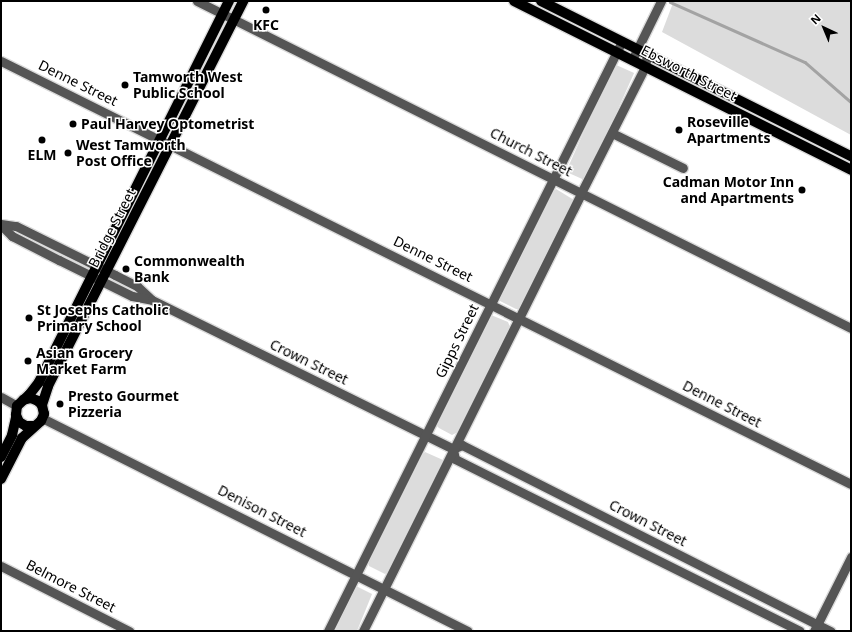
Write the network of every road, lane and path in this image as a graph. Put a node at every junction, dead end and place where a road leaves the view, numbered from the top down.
1 (197, 1) edge
2 (229, 1) edge
3 (243, 1) edge
4 (514, 1) edge
5 (541, 1) edge
6 (661, 1) edge
7 (223, 14) junction
8 (234, 19) junction
9 (622, 41) junction
10 (637, 49) junction
11 (617, 53) junction
12 (647, 54) junction
13 (632, 60) junction
14 (1, 61) edge
15 (645, 67) junction
16 (612, 133) junction
17 (160, 139) junction
18 (171, 145) junction
19 (851, 156) edge
20 (683, 168) dead end
21 (851, 170) edge
22 (552, 178) junction
23 (581, 193) junction
24 (1, 225) edge
25 (96, 265) junction
26 (106, 271) junction
27 (90, 276) junction
28 (101, 281) junction
29 (152, 300) junction
30 (491, 304) junction
31 (520, 319) junction
32 (851, 328) edge
33 (1, 397) edge
34 (20, 403) junction
35 (42, 405) junction
36 (16, 417) junction
37 (42, 418) junction
38 (34, 426) junction
39 (426, 436) junction
40 (453, 449) junction
41 (1, 457) edge
42 (1, 479) edge
43 (851, 484) edge
44 (851, 557) edge
45 (1, 566) edge
46 (357, 575) junction
47 (384, 588) junction
48 (815, 628) edge
49 (129, 631) edge
50 (328, 631) edge
51 (363, 631) edge
52 (468, 631) edge
53 (800, 631) edge
54 (831, 631) edge

1 - 7 street, Church Street
2 - 7 main road, Bridge Street
3 - 8 main road, Bridge Street
4 - 11 main road, Ebsworth Street
5 - 9 main road, Ebsworth Street
6 - 10 street
7 - 8 street, Church Street
7 - 17 main road, Bridge Street
8 - 18 main road, Bridge Street
8 - 22 street, Church Street
9 - 10 main road, Ebsworth Street
9 - 11 street, Gipps Street
10 - 12 main road, Ebsworth Street
10 - 13 street
11 - 13 main road, Ebsworth Street
11 - 22 street, Gipps Street
12 - 15 street
12 - 19 main road, Ebsworth Street
13 - 15 main road, Ebsworth Street
14 - 17 street, Denne Street
15 - 16 street
15 - 21 main road, Ebsworth Street
16 - 20 street
16 - 23 street
17 - 18 street, Denne Street
17 - 25 main road, Bridge Street
18 - 26 main road, Bridge Street
18 - 30 street, Denne Street
22 - 23 street, Church Street
22 - 30 street, Gipps Street
23 - 31 street
23 - 32 street, Church Street
24 - 25 street, Crown Street
24 - 27 street, Crown Street
25 - 26 street, Crown Street
25 - 27 main road, Bridge Street
26 - 28 main road, Bridge Street
26 - 29 street, Crown Street
27 - 28 street, Crown Street
27 - 34 main road, Bridge Street
28 - 29 street, Crown Street
28 - 35 main road, Bridge Street
29 - 39 street, Crown Street
30 - 31 street, Denne Street
30 - 39 street, Gipps Street
31 - 40 street
31 - 43 street, Denne Street
33 - 34 street
34 - 35 main road
34 - 36 main road
35 - 37 main road
36 - 38 main road
36 - 41 main road
37 - 38 main road
37 - 46 street, Denison Street
38 - 42 main road
39 - 40 street, Crown Street
39 - 46 street, Gipps Street
40 - 47 street
40 - 48 street, Crown Street
40 - 53 street, Crown Street
44 - 48 street
45 - 49 street, Belmore Street
46 - 47 street, Denison Street
46 - 50 street, Gipps Street
47 - 51 street
47 - 52 street, Denison Street
48 - 54 street, Crown Street

